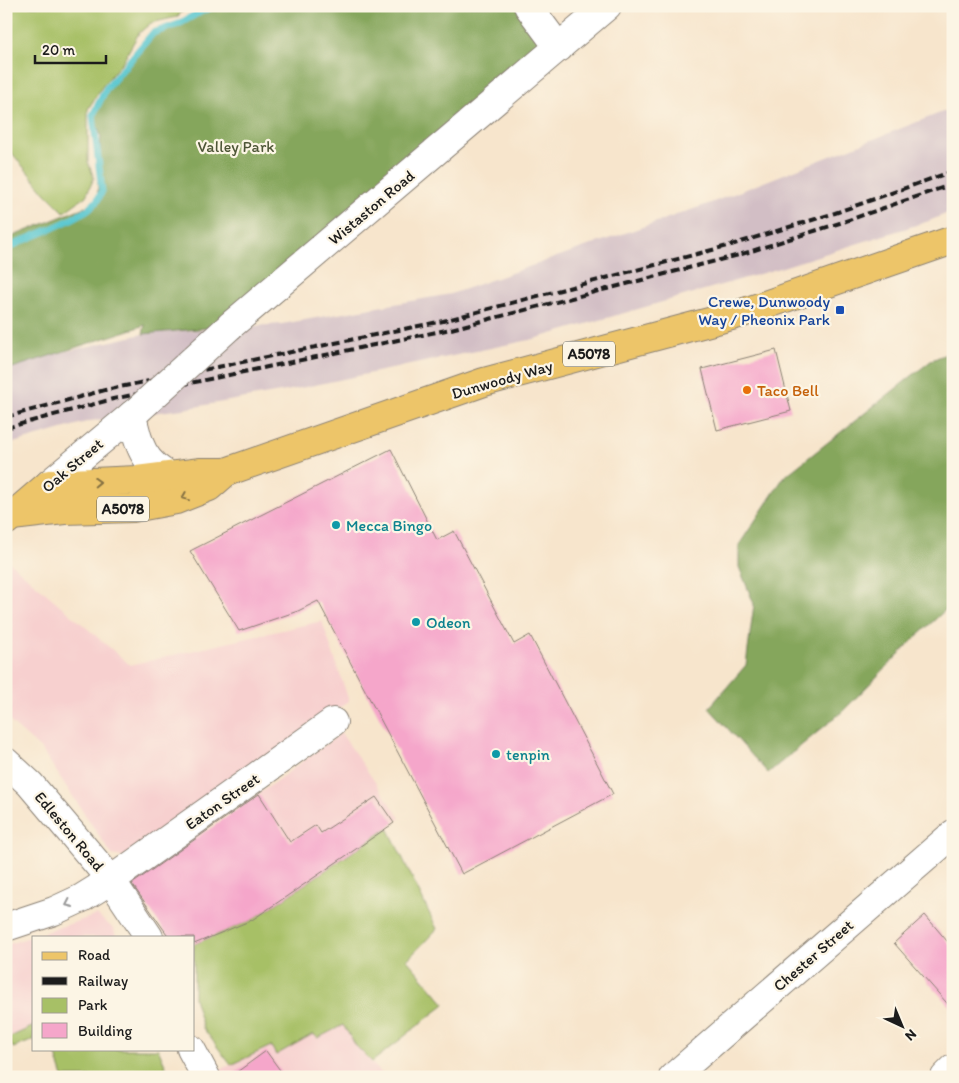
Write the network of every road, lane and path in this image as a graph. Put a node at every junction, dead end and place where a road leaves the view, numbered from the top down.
1 (528, 6) edge
2 (607, 6) edge
3 (559, 48) junction
4 (953, 240) edge
5 (135, 412) junction
6 (226, 472) junction
7 (172, 477) junction
8 (49, 484) junction
9 (9, 519) edge
10 (333, 722) dead end
11 (6, 762) edge
12 (953, 834) edge
13 (111, 880) junction
14 (6, 927) edge
15 (148, 936) edge
16 (953, 1069) edge
17 (673, 1077) edge
18 (945, 1077) edge

1 - 3 street
2 - 3 street, Wistaston Road
3 - 5 street, Wistaston Road, bridge
4 - 6 main road, Dunwoody Way / A5078
5 - 7 street
5 - 8 street, Oak Street
6 - 7 main road, Dunwoody Way / A5078
6 -> 9 main road, Dunwoody Way / A5078
8 -> 7 main road, Dunwoody Way / A5078
8 - 9 main road, Oak Street / A5078
10 - 13 street, Eaton Street
11 - 13 street, Edleston Road
12 - 17 street, Chester Street
13 -> 14 street, Eaton Street
13 - 15 street, Edleston Road
16 - 18 street

